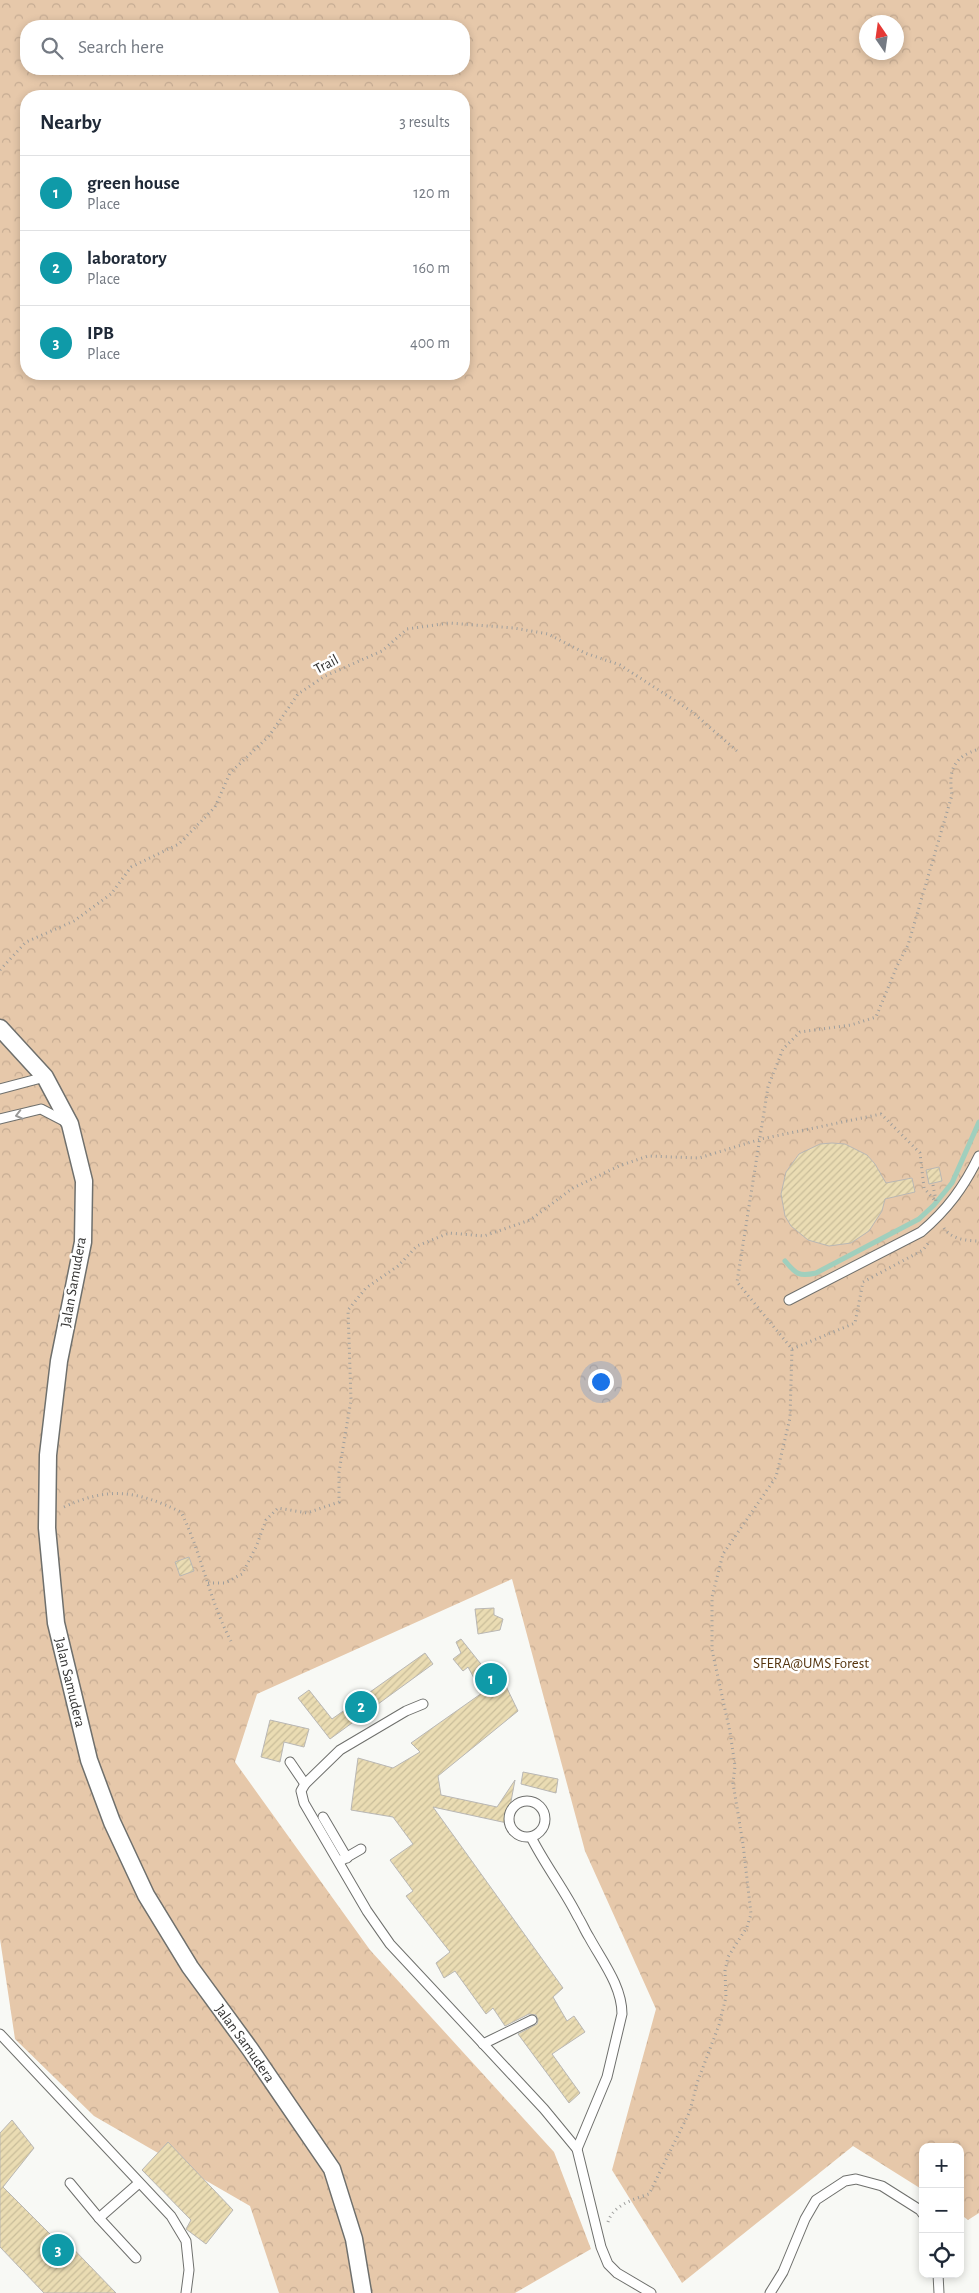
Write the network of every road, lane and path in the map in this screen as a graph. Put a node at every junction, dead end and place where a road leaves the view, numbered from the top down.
1 (979, 749) edge
2 (738, 751) dead end
3 (0, 970) edge
4 (0, 1028) edge
5 (45, 1077) junction
6 (0, 1089) edge
7 (0, 1120) edge
8 (70, 1124) junction
9 (761, 1138) junction
10 (979, 1156) edge
11 (934, 1185) dead end
12 (938, 1234) dead end
13 (932, 1238) dead end
14 (979, 1241) edge
15 (789, 1300) dead end
16 (792, 1350) junction
17 (47, 1528) junction
18 (208, 1583) junction
19 (231, 1641) dead end
20 (422, 1704) dead end
21 (290, 1762) dead end
22 (305, 1784) junction
23 (314, 1822) junction
24 (531, 1837) junction
25 (361, 1849) dead end
26 (347, 1858) junction
27 (338, 1863) junction
28 (532, 2020) dead end
29 (0, 2034) edge
30 (483, 2044) junction
31 (577, 2149) junction
32 (70, 2183) dead end
33 (139, 2183) junction
34 (919, 2209) edge
35 (99, 2218) junction
36 (601, 2247) junction
37 (136, 2258) dead end
38 (938, 2278) edge
39 (186, 2293) edge
40 (363, 2293) edge
41 (651, 2293) edge
42 (770, 2293) edge
43 (939, 2293) edge

1 - 9 path
2 - 3 path, Trail
4 - 5 street, Jalan Samudera
5 - 6 lane
5 - 8 street, Jalan Samudera
8 -> 7 lane
8 - 17 street, Jalan Samudera
9 - 11 path
9 - 16 path
9 - 18 path
10 - 15 lane
12 - 14 path
13 - 16 path
16 - 36 path
17 - 18 path
17 - 40 street, Jalan Samudera
18 - 19 path
20 - 22 lane
21 - 22 lane
22 - 23 lane
23 - 26 lane
23 - 27 lane
24 - 24 lane
24 - 31 lane
25 - 26 lane
26 - 27 lane
27 - 30 lane
28 - 30 lane
29 - 33 lane
30 - 31 lane
31 - 36 lane
32 - 35 lane
33 - 35 lane
33 - 39 lane
34 - 42 lane
35 - 37 lane
36 - 41 lane
38 - 43 lane

